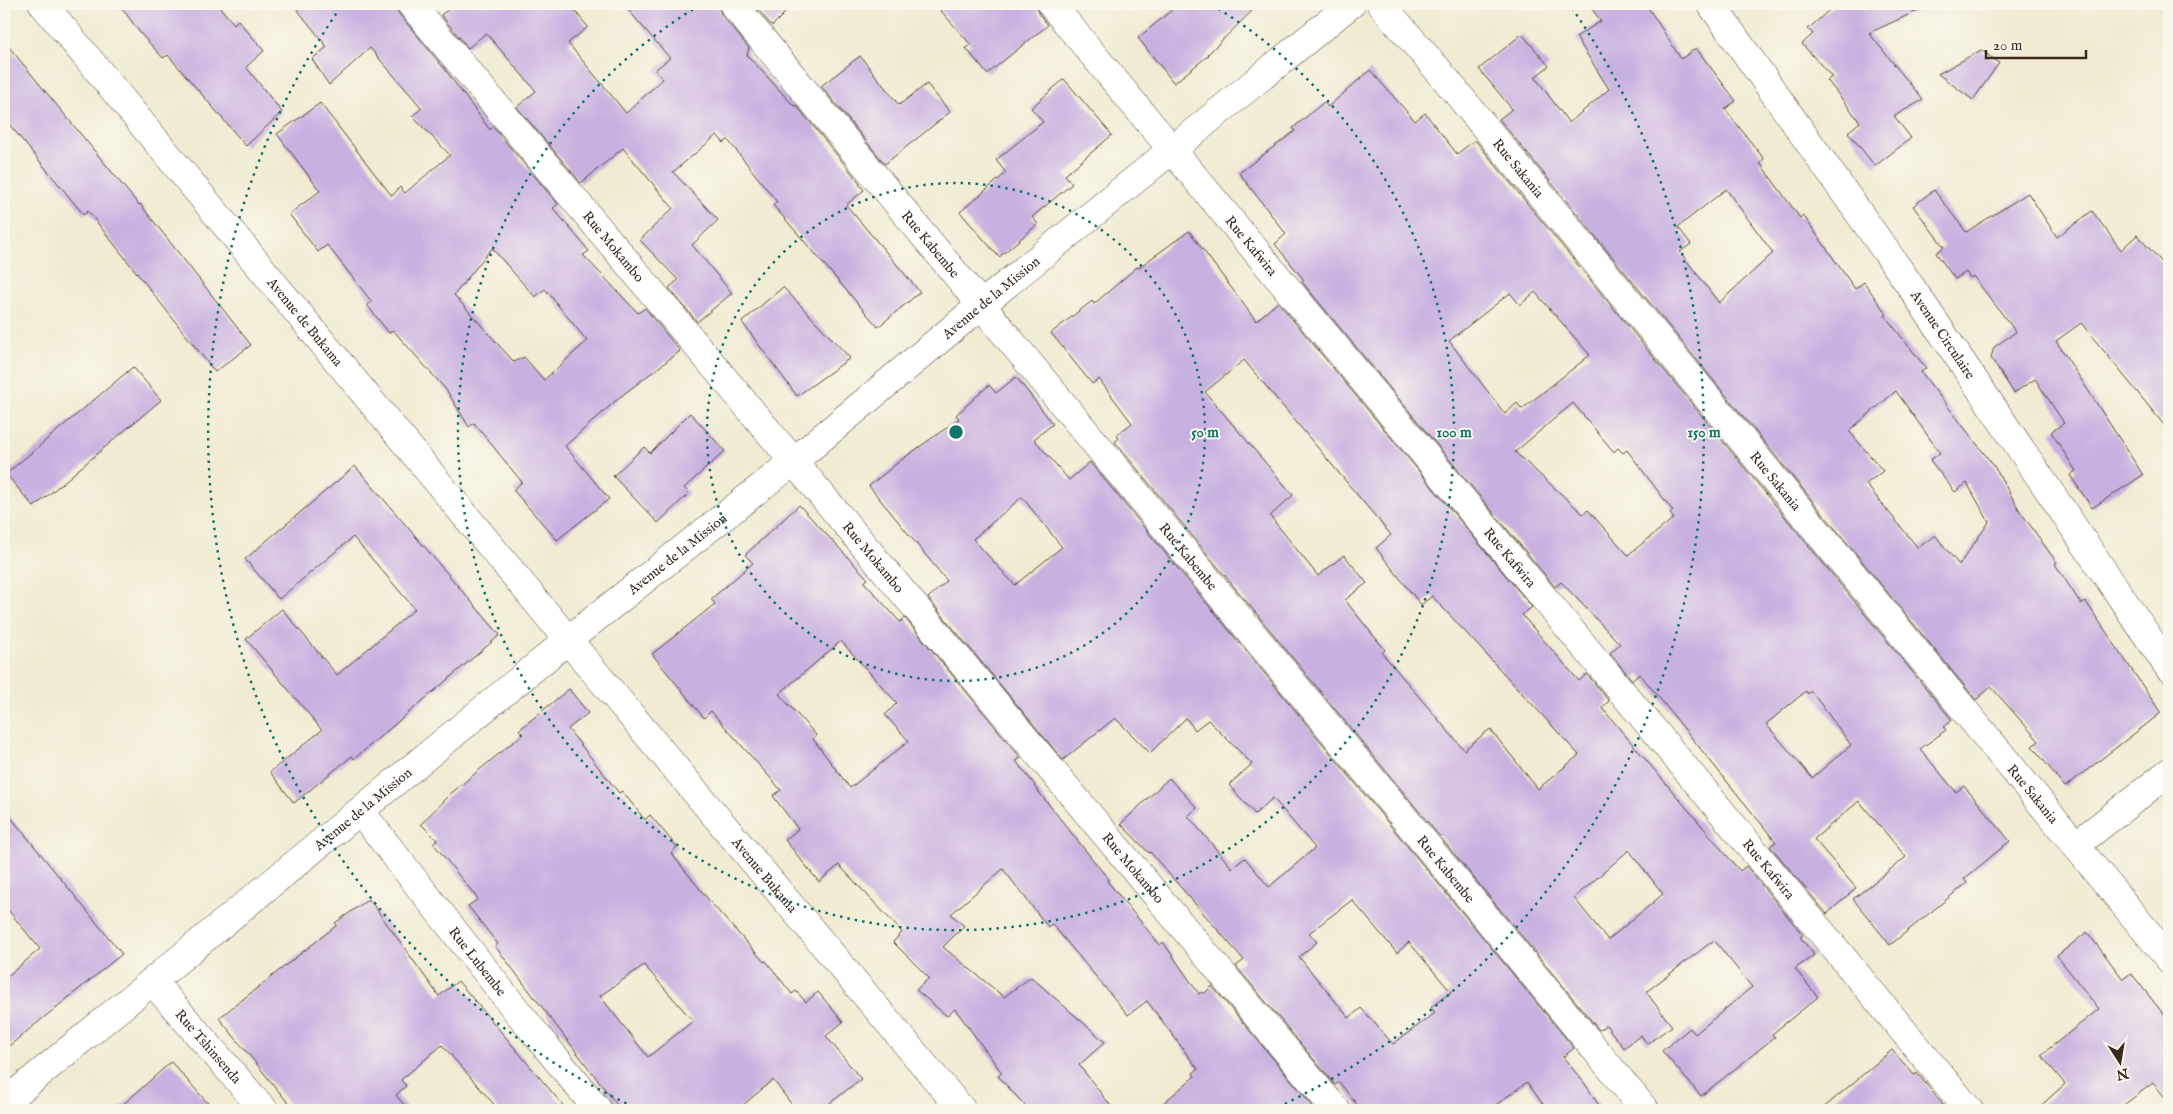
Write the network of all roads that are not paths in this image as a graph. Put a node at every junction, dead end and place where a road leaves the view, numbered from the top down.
1 (43, 4) edge
2 (411, 4) edge
3 (733, 4) edge
4 (1051, 4) edge
5 (1351, 4) edge
6 (1381, 4) edge
7 (1712, 4) edge
8 (1172, 149) junction
9 (981, 305) junction
10 (794, 461) junction
11 (568, 640) junction
12 (2169, 668) edge
13 (2169, 772) edge
14 (360, 811) junction
15 (2076, 845) junction
16 (2169, 959) edge
17 (153, 982) junction
18 (4, 1103) edge
19 (264, 1110) edge
20 (598, 1110) edge
21 (962, 1110) edge
22 (1336, 1110) edge
23 (1645, 1110) edge
24 (1969, 1110) edge

1 - 11 street, Avenue de Bukama
2 - 10 street, Rue Mokambo
3 - 9 street, Rue Kabembe
4 - 8 street, Rue Kafwira
5 - 8 street, Avenue de la Mission
6 - 15 street, Rue Sakania
7 - 12 street, Avenue Circulaire
8 - 9 street, Avenue de la Mission
8 - 24 street, Rue Kafwira
9 - 10 street, Avenue de la Mission
9 - 23 street, Rue Kabembe
10 - 11 street, Avenue de la Mission
10 - 22 street, Rue Mokambo
11 - 14 street, Avenue de la Mission
11 - 21 street, Avenue Bukama
13 - 15 street
14 - 17 street, Avenue de la Mission
14 - 20 street, Rue Lubembe
15 - 16 street, Rue Sakania
17 - 18 street, Avenue de la Mission
17 - 19 street, Rue Tshinsenda

